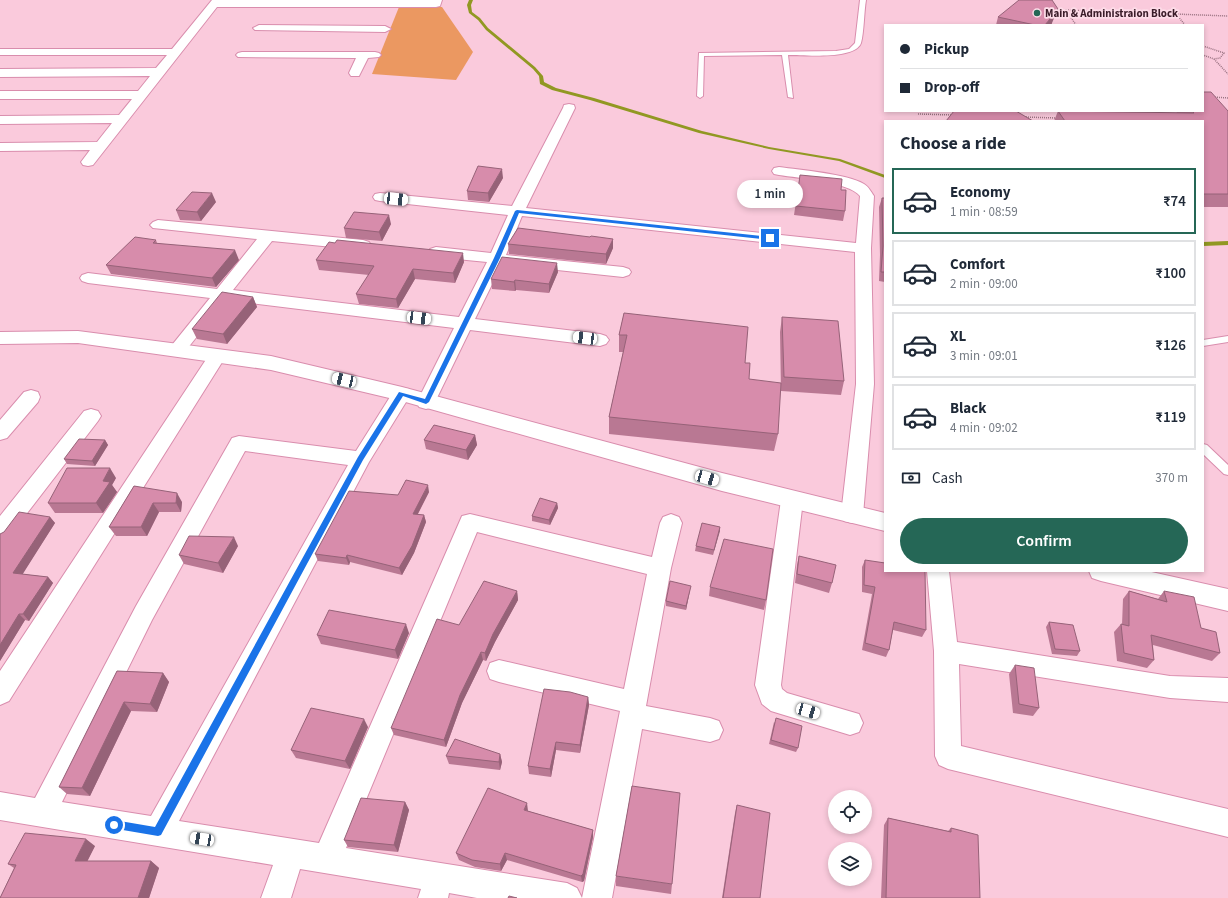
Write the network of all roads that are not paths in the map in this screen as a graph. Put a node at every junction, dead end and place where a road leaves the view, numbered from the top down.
1 (437, 0) edge
2 (862, 0) edge
3 (215, 2) edge
4 (276, 2) edge
5 (330, 2) edge
6 (383, 2) edge
7 (385, 29) dead end
8 (254, 35) junction
9 (0, 52) edge
10 (176, 52) junction
11 (785, 54) junction
12 (159, 72) junction
13 (0, 73) edge
14 (356, 73) dead end
15 (0, 95) edge
16 (141, 95) junction
17 (700, 96) dead end
18 (791, 97) dead end
19 (569, 108) dead end
20 (122, 119) junction
21 (0, 120) edge
22 (0, 146) edge
23 (101, 146) junction
24 (88, 162) dead end
25 (779, 171) dead end
26 (380, 197) dead end
27 (517, 211) junction
28 (158, 225) dead end
29 (268, 236) junction
30 (379, 246) edge
31 (863, 248) junction
32 (418, 250) edge
33 (497, 258) junction
34 (623, 272) dead end
35 (88, 278) dead end
36 (222, 294) junction
37 (464, 323) junction
38 (0, 338) edge
39 (1228, 339) edge
40 (600, 340) dead end
41 (1204, 343) edge
42 (177, 350) junction
43 (217, 356) junction
44 (402, 394) junction
45 (31, 398) dead end
46 (426, 402) junction
47 (90, 416) dead end
48 (0, 433) edge
49 (1204, 449) edge
50 (361, 459) junction
51 (1228, 471) edge
52 (792, 500) junction
53 (852, 515) junction
54 (884, 522) edge
55 (671, 523) dead end
56 (0, 532) edge
57 (660, 568) junction
58 (938, 572) edge
59 (1105, 572) edge
60 (1228, 600) edge
61 (946, 651) junction
62 (499, 671) dead end
63 (1228, 690) edge
64 (0, 693) edge
65 (633, 709) junction
66 (850, 723) dead end
67 (710, 730) dead end
68 (0, 806) edge
69 (42, 813) junction
70 (1228, 823) edge
71 (158, 832) junction
72 (291, 854) junction
73 (327, 859) junction
74 (436, 888) edge
75 (276, 898) edge
76 (567, 898) edge
77 (597, 898) edge

1 - 6 street
2 - 11 lane
3 - 4 street
3 - 10 street
4 - 5 street
4 - 8 street
5 - 6 street
7 - 8 street
8 - 14 street
9 - 10 street
10 - 12 street
11 - 17 lane
11 - 18 lane
12 - 13 street
12 - 16 street
15 - 16 street
16 - 20 street
19 - 27 street
20 - 21 street
20 - 23 street
22 - 23 street
23 - 24 street
25 - 31 street
26 - 27 street
27 - 31 street
27 - 33 street
28 - 29 street
29 - 30 street
29 - 36 street
31 - 53 street
32 - 33 street
33 - 34 street
33 - 37 street
35 - 36 street
36 - 37 street
36 - 42 street
37 - 40 street
37 - 46 street
38 - 42 street
39 - 41 lane
42 - 43 street
43 - 44 street
43 - 64 street
44 - 46 street
44 - 50 street
45 - 48 street
46 - 52 street
47 - 56 street
49 - 51 lane
50 - 69 street
50 - 71 street
52 - 53 street
52 - 66 street
53 - 54 street
55 - 57 street
57 - 65 street
57 - 73 street
58 - 61 street
59 - 60 street
61 - 63 street
61 - 70 street
62 - 65 street
65 - 67 street
65 - 77 street
68 - 69 street
69 - 71 street
71 - 72 street
72 - 73 street
72 - 75 street
73 - 74 street
74 - 76 street

